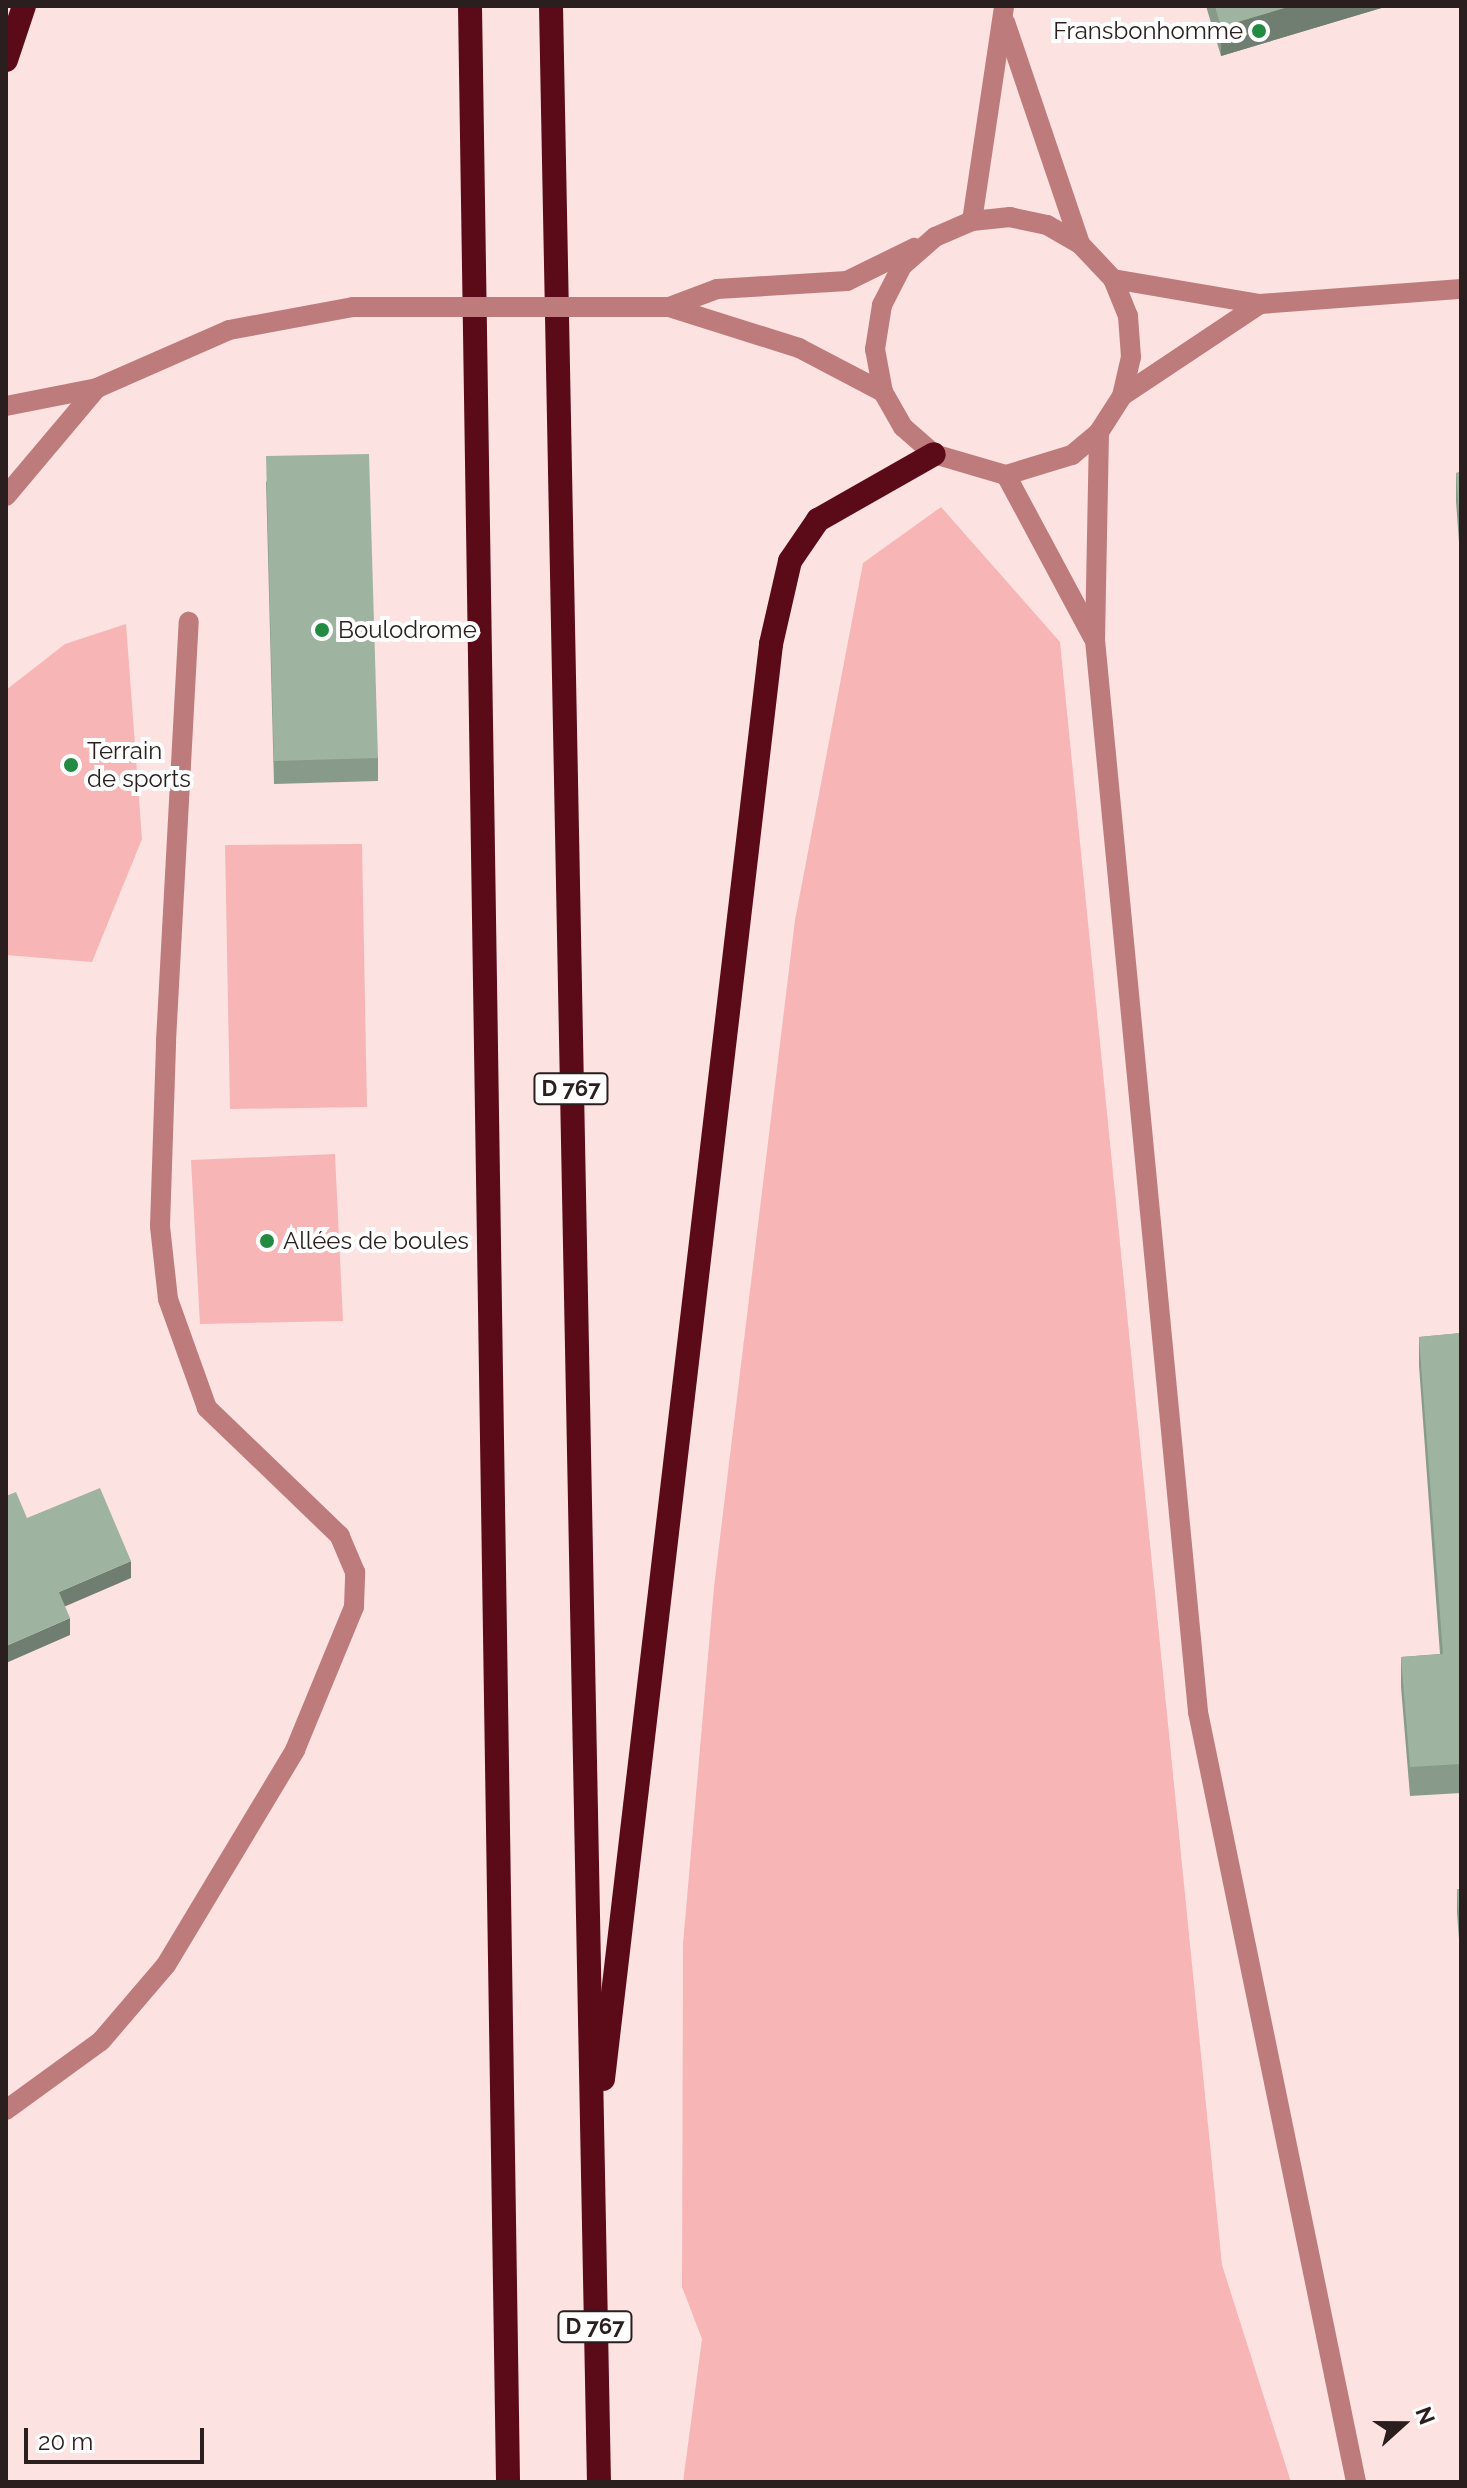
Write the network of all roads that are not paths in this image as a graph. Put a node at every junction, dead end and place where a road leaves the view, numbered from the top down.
1 (24, 6) edge
2 (470, 6) edge
3 (551, 6) edge
4 (1004, 14) edge
5 (6, 60) edge
6 (972, 221) junction
7 (935, 237) junction
8 (1080, 244) junction
9 (1113, 279) junction
10 (1461, 289) edge
11 (1260, 304) junction
12 (669, 307) junction
13 (97, 388) junction
14 (883, 392) junction
15 (1122, 396) junction
16 (6, 406) edge
17 (1099, 432) junction
18 (934, 454) junction
19 (1006, 475) junction
20 (6, 496) edge
21 (189, 622) dead end
22 (1095, 640) junction
23 (6, 2110) edge
24 (592, 2172) junction
25 (508, 2482) edge
26 (599, 2482) edge
27 (1356, 2482) edge

1 - 5 highway
2 - 25 highway
3 - 24 highway, D 767
4 - 6 street
4 - 8 street
6 - 7 street
6 - 8 street
7 - 12 street
7 - 14 street
8 - 9 street
9 - 11 street
9 - 15 street
10 - 11 street
11 - 15 street
12 - 13 street, bridge
12 - 14 street
13 - 16 street
13 - 20 street
14 - 18 street
15 - 17 street
17 - 19 street
17 - 22 street
18 - 19 street
18 - 24 highway, D 767
19 - 22 street
21 - 23 street
22 - 27 street
24 - 26 highway, D 767

